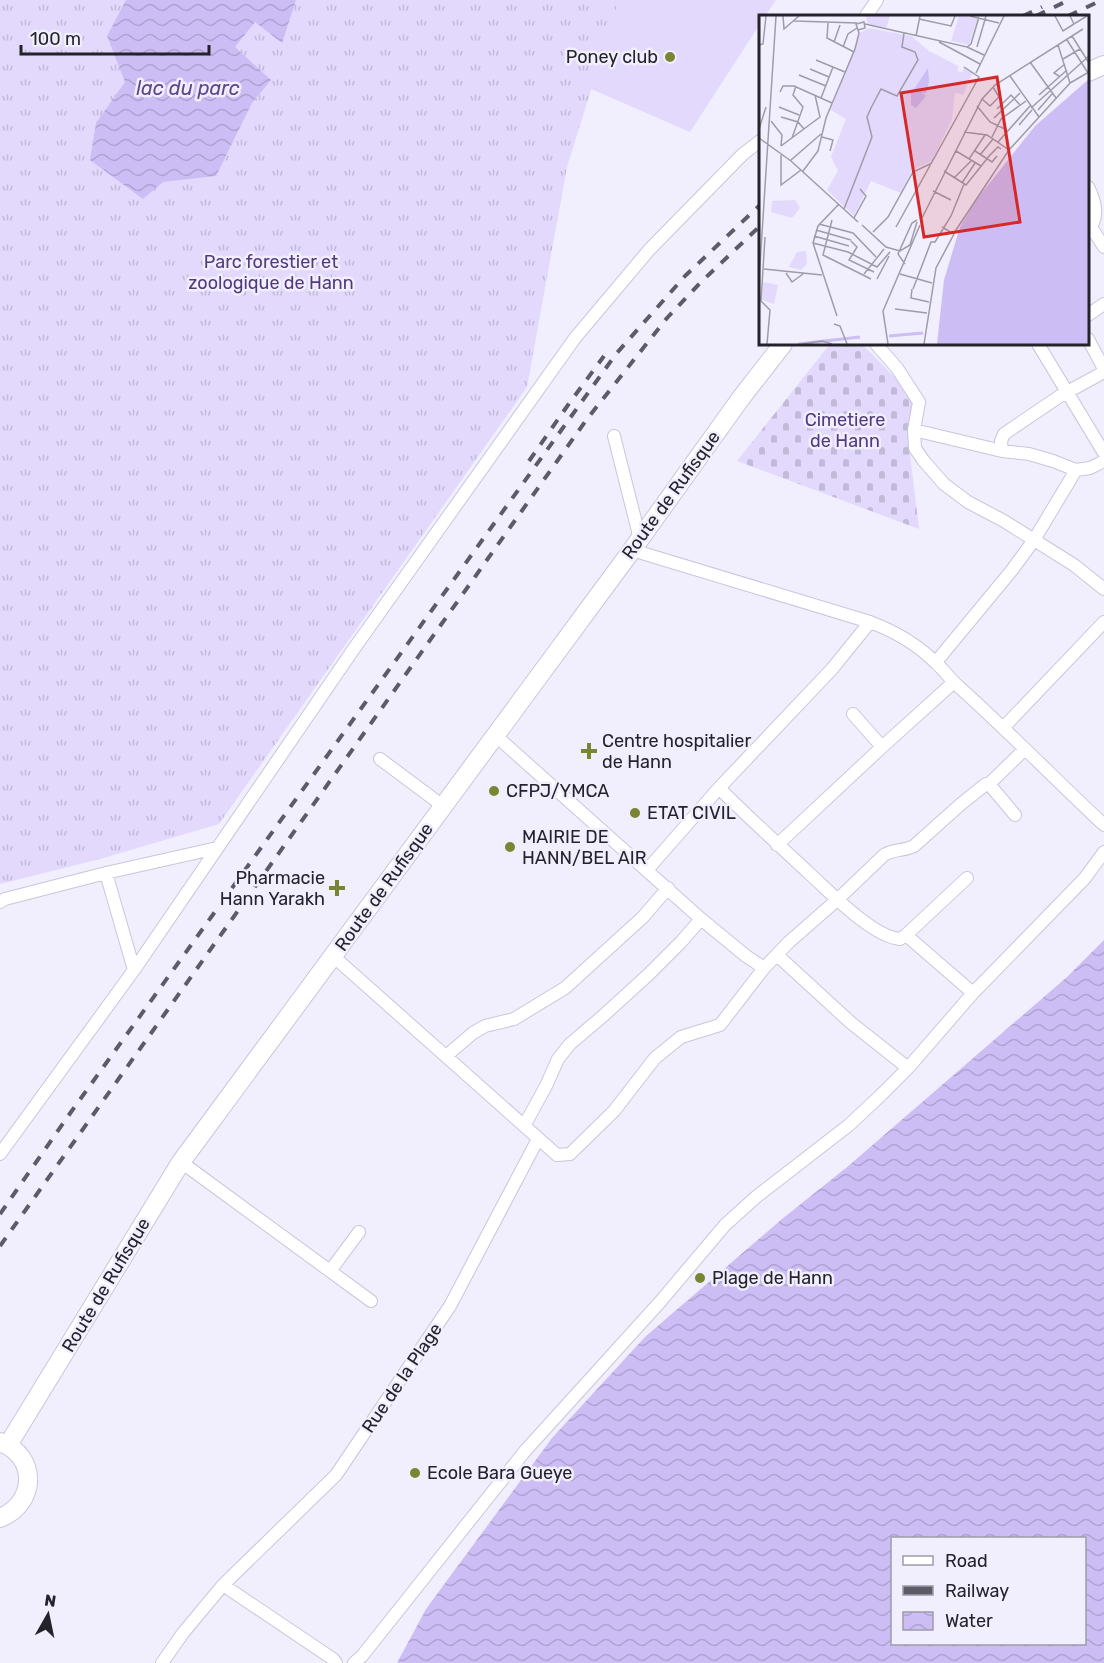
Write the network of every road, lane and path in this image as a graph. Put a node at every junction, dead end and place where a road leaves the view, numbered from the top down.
1 (877, 0) edge
2 (867, 15) edge
3 (1104, 65) edge
4 (1089, 72) edge
5 (759, 142) edge
6 (1089, 189) edge
7 (1089, 228) edge
8 (1104, 247) edge
9 (1104, 304) edge
10 (1089, 314) edge
11 (1089, 341) edge
12 (782, 345) edge
13 (877, 345) edge
14 (1043, 345) edge
15 (1104, 370) edge
16 (1068, 392) junction
17 (914, 430) junction
18 (614, 436) dead end
19 (1002, 451) junction
20 (1104, 453) edge
21 (1104, 462) edge
22 (1076, 470) junction
23 (1034, 540) junction
24 (636, 545) junction
25 (1104, 589) edge
26 (870, 622) junction
27 (1104, 622) edge
28 (936, 662) junction
29 (954, 682) junction
30 (854, 714) dead end
31 (1004, 727) junction
32 (495, 735) junction
33 (882, 747) junction
34 (1025, 750) junction
35 (380, 759) dead end
36 (989, 784) junction
37 (719, 789) junction
38 (442, 806) junction
39 (1015, 815) dead end
40 (1104, 825) edge
41 (777, 845) junction
42 (217, 848) junction
43 (1104, 852) edge
44 (647, 870) junction
45 (106, 873) junction
46 (967, 878) dead end
47 (668, 888) junction
48 (837, 900) junction
49 (0, 902) edge
50 (701, 919) junction
51 (906, 935) junction
52 (777, 955) junction
53 (333, 956) junction
54 (764, 968) junction
55 (134, 970) junction
56 (973, 993) junction
57 (446, 1056) junction
58 (908, 1068) junction
59 (524, 1126) junction
60 (538, 1139) junction
61 (0, 1154) edge
62 (181, 1162) junction
63 (359, 1232) dead end
64 (330, 1271) junction
65 (371, 1300) dead end
66 (4, 1444) edge
67 (0, 1518) edge
68 (223, 1585) junction
69 (162, 1663) edge
70 (336, 1663) edge
71 (354, 1663) edge

1 - 2 street
3 - 4 main road
5 - 42 street
6 - 7 street
7 - 8 street
9 - 10 street
11 - 15 street
12 - 24 main road, Route de Rufisque
13 - 17 street
14 - 16 street
15 - 16 street
16 - 19 street
16 - 20 street
17 - 19 street
17 - 23 street
18 - 24 street
19 - 22 street
21 - 22 street
22 - 23 street
23 - 25 street
23 - 28 street
24 - 26 street
24 - 32 main road, Route de Rufisque
26 - 28 street
26 - 37 street
27 - 31 street
28 - 29 street
29 - 31 street
29 - 33 street
30 - 33 street
31 - 34 street
32 - 38 main road, Route de Rufisque
32 - 44 street
33 - 41 street
34 - 36 street
34 - 40 street
35 - 38 street
36 - 39 street
36 - 48 street
37 - 41 street
37 - 44 street
38 - 53 main road, Route de Rufisque
41 - 48 street
42 - 45 street
42 - 55 street
43 - 56 street
44 - 47 street
45 - 49 street
45 - 55 street
46 - 51 street
47 - 50 street
47 - 57 street
48 - 51 street
48 - 52 street
50 - 54 street
50 - 59 street
51 - 56 street
52 - 54 street
52 - 58 street
53 - 57 street
53 - 62 main road, Route de Rufisque
54 - 60 street
55 - 61 street
56 - 58 street
57 - 59 street
58 - 71 street
59 - 60 street
60 - 68 street, Rue de la Plage
62 - 64 street
62 - 66 main road, Route de Rufisque
63 - 64 street
64 - 65 street
66 - 67 main road, Route de Rufisque
68 - 69 street, Rue de la Plage
68 - 70 street

